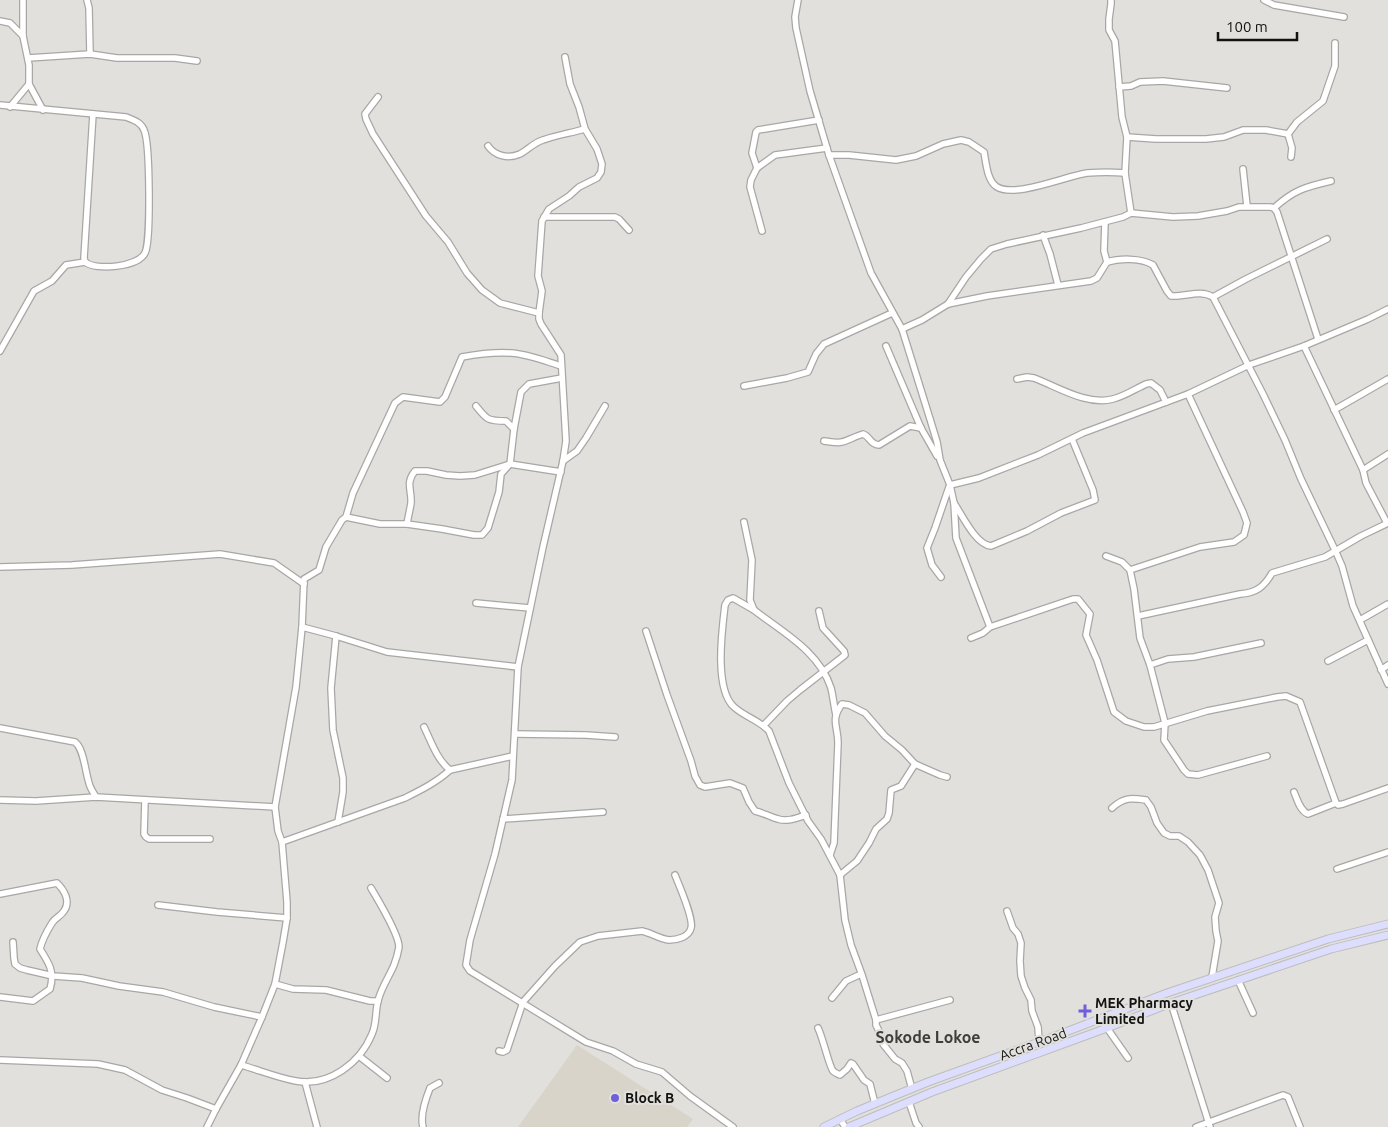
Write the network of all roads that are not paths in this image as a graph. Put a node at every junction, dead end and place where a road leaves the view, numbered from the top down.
1 (23, 0) edge
2 (87, 0) edge
3 (798, 0) edge
4 (1111, 0) edge
5 (1264, 0) edge
6 (1344, 17) dead end
7 (0, 21) edge
8 (23, 36) junction
9 (1335, 43) dead end
10 (90, 54) junction
11 (565, 57) dead end
12 (28, 58) junction
13 (197, 61) dead end
14 (29, 84) junction
15 (1119, 87) junction
16 (1227, 88) dead end
17 (378, 97) dead end
18 (0, 105) edge
19 (10, 107) junction
20 (43, 110) junction
21 (93, 114) junction
22 (819, 120) junction
23 (585, 129) junction
24 (1288, 134) junction
25 (1127, 137) junction
26 (488, 146) dead end
27 (827, 148) junction
28 (829, 155) junction
29 (1291, 157) dead end
30 (757, 168) junction
31 (1243, 168) dead end
32 (1125, 173) junction
33 (1331, 181) dead end
34 (1248, 206) junction
35 (1274, 208) junction
36 (1131, 213) junction
37 (544, 217) junction
38 (1105, 222) junction
39 (628, 230) dead end
40 (762, 231) dead end
41 (1043, 236) junction
42 (1327, 239) dead end
43 (1293, 257) junction
44 (84, 262) junction
45 (1107, 262) junction
46 (1058, 285) junction
47 (1213, 297) junction
48 (948, 304) junction
49 (1388, 309) edge
50 (539, 313) junction
51 (892, 313) junction
52 (902, 329) junction
53 (1318, 339) junction
54 (886, 346) dead end
55 (1304, 346) junction
56 (0, 351) edge
57 (1249, 365) junction
58 (562, 366) junction
59 (562, 378) junction
60 (1017, 379) dead end
61 (1388, 379) edge
62 (744, 386) dead end
63 (1188, 394) junction
64 (1166, 402) junction
65 (476, 406) dead end
66 (605, 406) dead end
67 (1334, 410) junction
68 (921, 428) junction
69 (514, 429) junction
70 (1072, 439) junction
71 (824, 441) dead end
72 (1388, 454) edge
73 (940, 460) junction
74 (563, 461) junction
75 (510, 464) junction
76 (1363, 470) junction
77 (561, 472) junction
78 (950, 484) junction
79 (954, 502) junction
80 (346, 517) junction
81 (744, 522) dead end
82 (1387, 523) edge
83 (407, 524) junction
84 (1335, 550) junction
85 (1106, 556) dead end
86 (0, 567) edge
87 (1130, 570) junction
88 (941, 577) dead end
89 (304, 584) junction
90 (476, 603) dead end
91 (1388, 604) edge
92 (530, 608) junction
93 (754, 610) junction
94 (819, 611) dead end
95 (1138, 616) junction
96 (1360, 620) junction
97 (302, 627) junction
98 (990, 627) junction
99 (646, 631) dead end
100 (336, 636) junction
101 (971, 638) dead end
102 (1368, 640) junction
103 (1261, 643) dead end
104 (1328, 661) dead end
105 (1150, 665) junction
106 (1388, 666) edge
107 (518, 667) junction
108 (1381, 670) junction
109 (823, 671) junction
110 (1388, 684) edge
111 (836, 715) junction
112 (1165, 723) junction
113 (764, 726) junction
114 (424, 727) dead end
115 (0, 728) edge
116 (515, 734) junction
117 (616, 737) dead end
118 (513, 756) junction
119 (1267, 756) dead end
120 (915, 764) junction
121 (450, 770) junction
122 (947, 777) dead end
123 (1388, 788) edge
124 (1294, 792) dead end
125 (96, 797) junction
126 (0, 800) edge
127 (145, 800) junction
128 (1336, 803) junction
129 (275, 807) junction
130 (1112, 808) dead end
131 (603, 812) dead end
132 (806, 815) junction
133 (503, 819) junction
134 (338, 822) junction
135 (210, 839) dead end
136 (282, 842) junction
137 (1388, 852) edge
138 (830, 855) junction
139 (1336, 869) dead end
140 (675, 875) dead end
141 (840, 875) junction
142 (371, 888) dead end
143 (0, 894) edge
144 (158, 905) dead end
145 (1008, 911) dead end
146 (286, 918) junction
147 (1388, 924) edge
148 (1388, 935) edge
149 (13, 942) dead end
150 (862, 974) junction
151 (53, 976) junction
152 (1212, 978) junction
153 (1238, 980) junction
154 (275, 984) junction
155 (0, 997) edge
156 (832, 998) dead end
157 (950, 1000) dead end
158 (378, 1001) junction
159 (523, 1002) junction
160 (1171, 1003) junction
161 (1253, 1014) dead end
162 (262, 1017) junction
163 (876, 1020) junction
164 (818, 1028) dead end
165 (1107, 1028) junction
166 (1039, 1042) junction
167 (499, 1051) dead end
168 (359, 1056) junction
169 (1128, 1058) dead end
170 (0, 1060) edge
171 (241, 1065) junction
172 (387, 1078) dead end
173 (305, 1082) junction
174 (439, 1083) dead end
175 (912, 1089) junction
176 (909, 1102) junction
177 (876, 1104) junction
178 (216, 1110) junction
179 (840, 1119) junction
180 (1209, 1124) edge
181 (207, 1127) edge
182 (317, 1127) edge
183 (423, 1127) edge
184 (733, 1127) edge
185 (824, 1127) edge
186 (845, 1127) edge
187 (849, 1127) edge
188 (919, 1127) edge
189 (1196, 1127) edge
190 (1300, 1127) edge

1 - 8 street
2 - 10 street
3 - 22 street
4 - 15 street
5 - 6 street
7 - 8 street
8 - 12 street
9 - 24 street
10 - 12 street
10 - 13 street
11 - 23 street
12 - 14 street
14 - 19 street
14 - 20 street
15 - 16 street
15 - 25 street
17 - 50 street
18 - 19 street
19 - 20 street
20 - 21 street
21 - 44 street
21 - 44 street
22 - 27 street
22 - 30 street
23 - 26 street
23 - 37 street
24 - 25 street
24 - 29 street
25 - 32 street
27 - 28 street
27 - 30 street
28 - 32 street
28 - 51 street
30 - 40 street
31 - 34 street
32 - 36 street
33 - 35 street
34 - 35 street
34 - 36 street
35 - 43 street
36 - 38 street
37 - 39 street
37 - 50 street
38 - 41 street
38 - 45 street
41 - 46 street
41 - 48 street
42 - 43 street
43 - 47 street
43 - 53 street
44 - 56 street
45 - 46 street
45 - 47 street
46 - 48 street
47 - 57 street
48 - 52 street
49 - 53 street
50 - 58 street
51 - 52 street
51 - 62 street
52 - 73 street
53 - 55 street
54 - 68 street
55 - 57 street
55 - 67 street
57 - 63 street
57 - 84 street
58 - 59 street
58 - 80 street
59 - 69 street
59 - 74 street
60 - 64 street
61 - 67 street
63 - 64 street
63 - 87 street
64 - 70 street
65 - 69 street
66 - 74 street
67 - 76 street
68 - 71 street
68 - 73 street
69 - 75 street
70 - 78 street
70 - 79 street
72 - 76 street
73 - 78 street
74 - 77 street
75 - 77 street
75 - 83 street
75 - 83 street
76 - 82 street
77 - 92 street
78 - 79 street
78 - 88 street
79 - 98 street
80 - 83 street
80 - 89 street
81 - 93 street
82 - 84 street
84 - 95 street
84 - 96 street
85 - 87 street
86 - 89 street
87 - 95 street
89 - 97 street
90 - 92 street
91 - 96 street
92 - 107 street
93 - 109 street
93 - 113 street
94 - 109 street
95 - 105 street
96 - 102 street
97 - 100 street
97 - 129 street
98 - 101 street
98 - 112 street
99 - 132 street
100 - 107 street
100 - 134 street
102 - 104 street
102 - 108 street
103 - 105 street
105 - 112 street
106 - 108 street
107 - 116 street
108 - 110 street
109 - 111 street
109 - 113 street
111 - 120 street
111 - 138 street
112 - 119 street
112 - 128 street
113 - 132 street
114 - 121 street
115 - 125 street
116 - 117 street
116 - 118 street
118 - 121 street
118 - 133 street
120 - 122 street
120 - 141 street
121 - 134 street
123 - 128 street
124 - 128 street
125 - 126 street
125 - 127 street
127 - 129 street
127 - 135 street
129 - 136 street
130 - 152 street
131 - 133 street
132 - 138 street
133 - 159 street
134 - 136 street
136 - 146 street
137 - 139 street
138 - 141 street
140 - 159 street
141 - 150 street
142 - 158 street
143 - 151 street
144 - 146 street
145 - 166 street
146 - 154 street
147 - 152 main road, Accra Road
148 - 153 main road, Accra Road
149 - 151 street
150 - 156 street
150 - 163 street
151 - 155 street
151 - 162 street
152 - 166 main road, Accra Road
153 - 160 main road, Accra Road
153 - 161 street
154 - 158 street
154 - 162 street
157 - 163 street
158 - 168 street
159 - 167 street
159 - 184 street
160 - 165 main road, Accra Road
160 - 180 street
162 - 171 street
163 - 175 street
164 - 177 street
165 - 169 street
165 - 176 main road, Accra Road
166 - 175 main road, Accra Road
168 - 172 street
168 - 173 street
170 - 178 street
171 - 173 street
171 - 178 street
173 - 182 street
174 - 183 street
175 - 177 main road, Accra Road
176 - 187 main road, Accra Road
176 - 188 street
177 - 179 main road, Accra Road
178 - 181 street
179 - 185 main road, Accra Road
179 - 186 street
180 - 189 street
180 - 190 street

